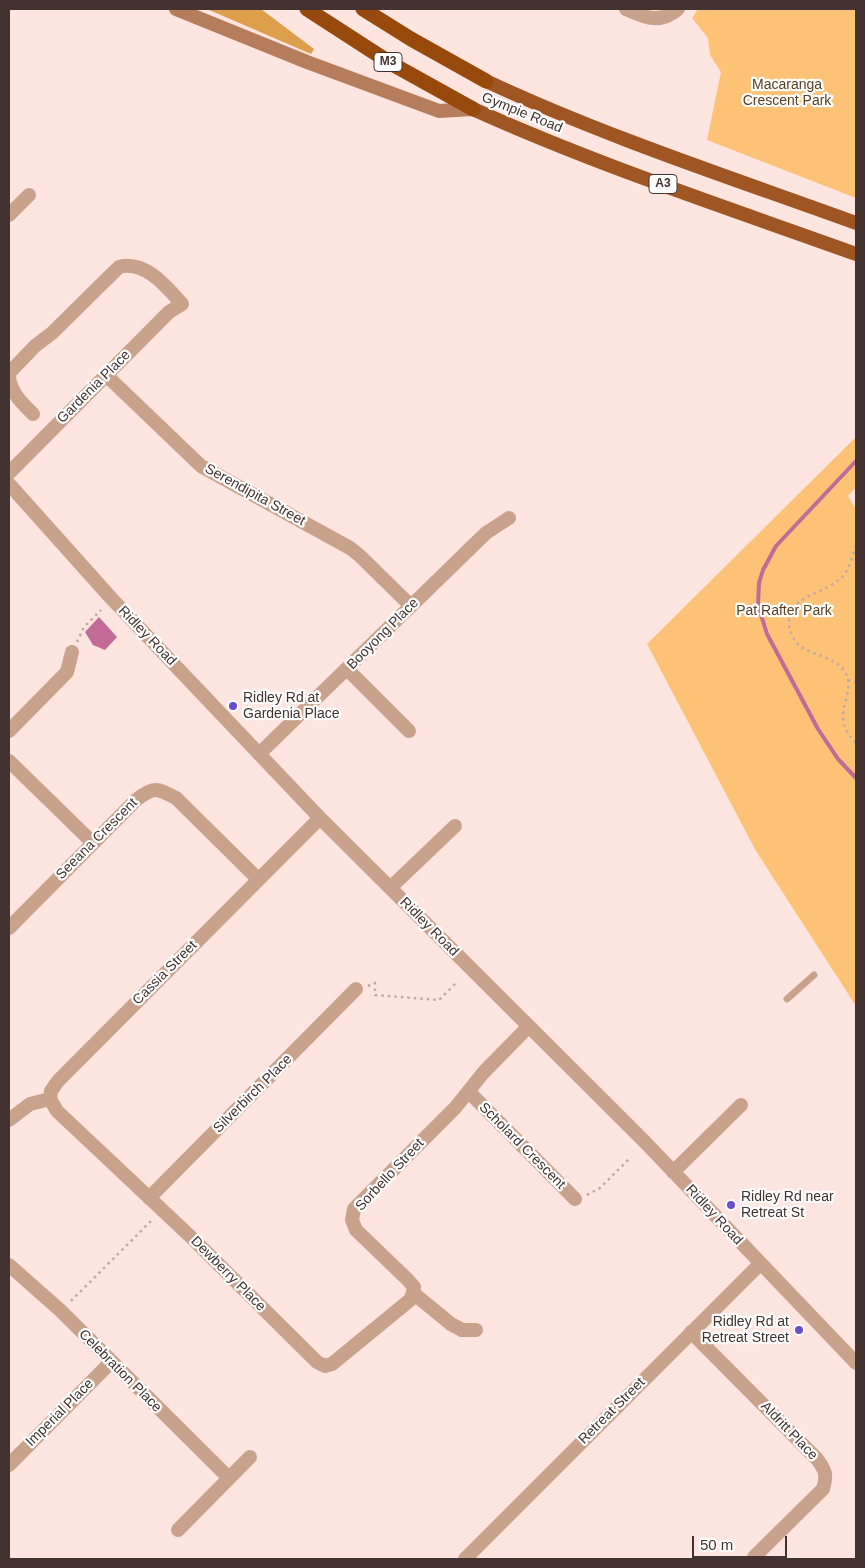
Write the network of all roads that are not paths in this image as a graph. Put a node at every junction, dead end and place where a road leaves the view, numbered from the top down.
1 (176, 9) edge
2 (307, 9) edge
3 (363, 9) edge
4 (626, 9) edge
5 (678, 9) edge
6 (486, 81) joint
7 (473, 109) junction
8 (29, 195) dead end
9 (9, 215) edge
10 (856, 223) edge
11 (856, 254) edge
12 (9, 370) edge
13 (106, 374) junction
14 (9, 378) edge
15 (33, 414) dead end
16 (9, 473) edge
17 (9, 484) edge
18 (509, 518) dead end
19 (411, 606) junction
20 (72, 652) road end
21 (347, 669) junction
22 (9, 731) edge
23 (409, 731) dead end
24 (259, 754) junction
25 (9, 761) edge
26 (320, 818) junction
27 (456, 826) dead end
28 (92, 843) junction
29 (258, 879) junction
30 (390, 888) junction
31 (9, 928) edge
32 (814, 975) dead end
33 (356, 989) road end
34 (787, 999) dead end
35 (528, 1027) junction
36 (469, 1092) junction
37 (50, 1099) junction
38 (740, 1105) dead end
39 (9, 1120) edge
40 (673, 1172) junction
41 (149, 1198) junction
42 (576, 1199) road end
43 (760, 1264) junction
44 (9, 1265) edge
45 (413, 1293) junction
46 (476, 1330) dead end
47 (691, 1332) junction
48 (111, 1362) junction
49 (856, 1363) edge
50 (250, 1457) dead end
51 (9, 1465) edge
52 (229, 1478) junction
53 (178, 1530) dead end
54 (754, 1557) dead end
55 (465, 1559) edge

1 - 7 main road, Gympie Road
2 - 7 highway, M3
3 - 6 highway, M3
4 - 5 street
6 - 10 highway, Gympie Road / A3
7 - 11 highway, Gympie Road / A3
8 - 9 street
12 - 13 street, Gardenia Place
13 - 16 street, Gardenia Place
13 - 19 street, Serendipita Street
14 - 15 street
17 - 24 street, Ridley Road
18 - 19 street, Booyong Place
19 - 21 street, Booyong Place
20 - 22 street
21 - 23 street
21 - 24 street, Booyong Place
24 - 26 street, Ridley Road
25 - 28 street
26 - 29 street, Cassia Street
26 - 30 street, Ridley Road
27 - 30 street
28 - 29 street, Seeana Crescent
28 - 31 street, Seeana Crescent
29 - 37 street, Cassia Street
30 - 35 street, Ridley Road
32 - 34 lane
33 - 41 street, Silverbirch Place
35 - 36 street, Sorbello Street
35 - 40 street, Ridley Road
36 - 42 street, Scholard Crescent
36 - 45 street, Sorbello Street
37 - 39 street
37 - 41 street, Dewberry Place
38 - 40 street
40 - 43 street, Ridley Road
41 - 45 street, Dewberry Place
43 - 47 street, Retreat Street
43 - 49 street, Ridley Road
44 - 48 street, Celebration Place
45 - 46 street, Sorbello Street
47 - 54 street, Aldritt Place
47 - 55 street, Retreat Street
48 - 51 street, Imperial Place
48 - 52 street, Celebration Place
50 - 52 street
52 - 53 street

